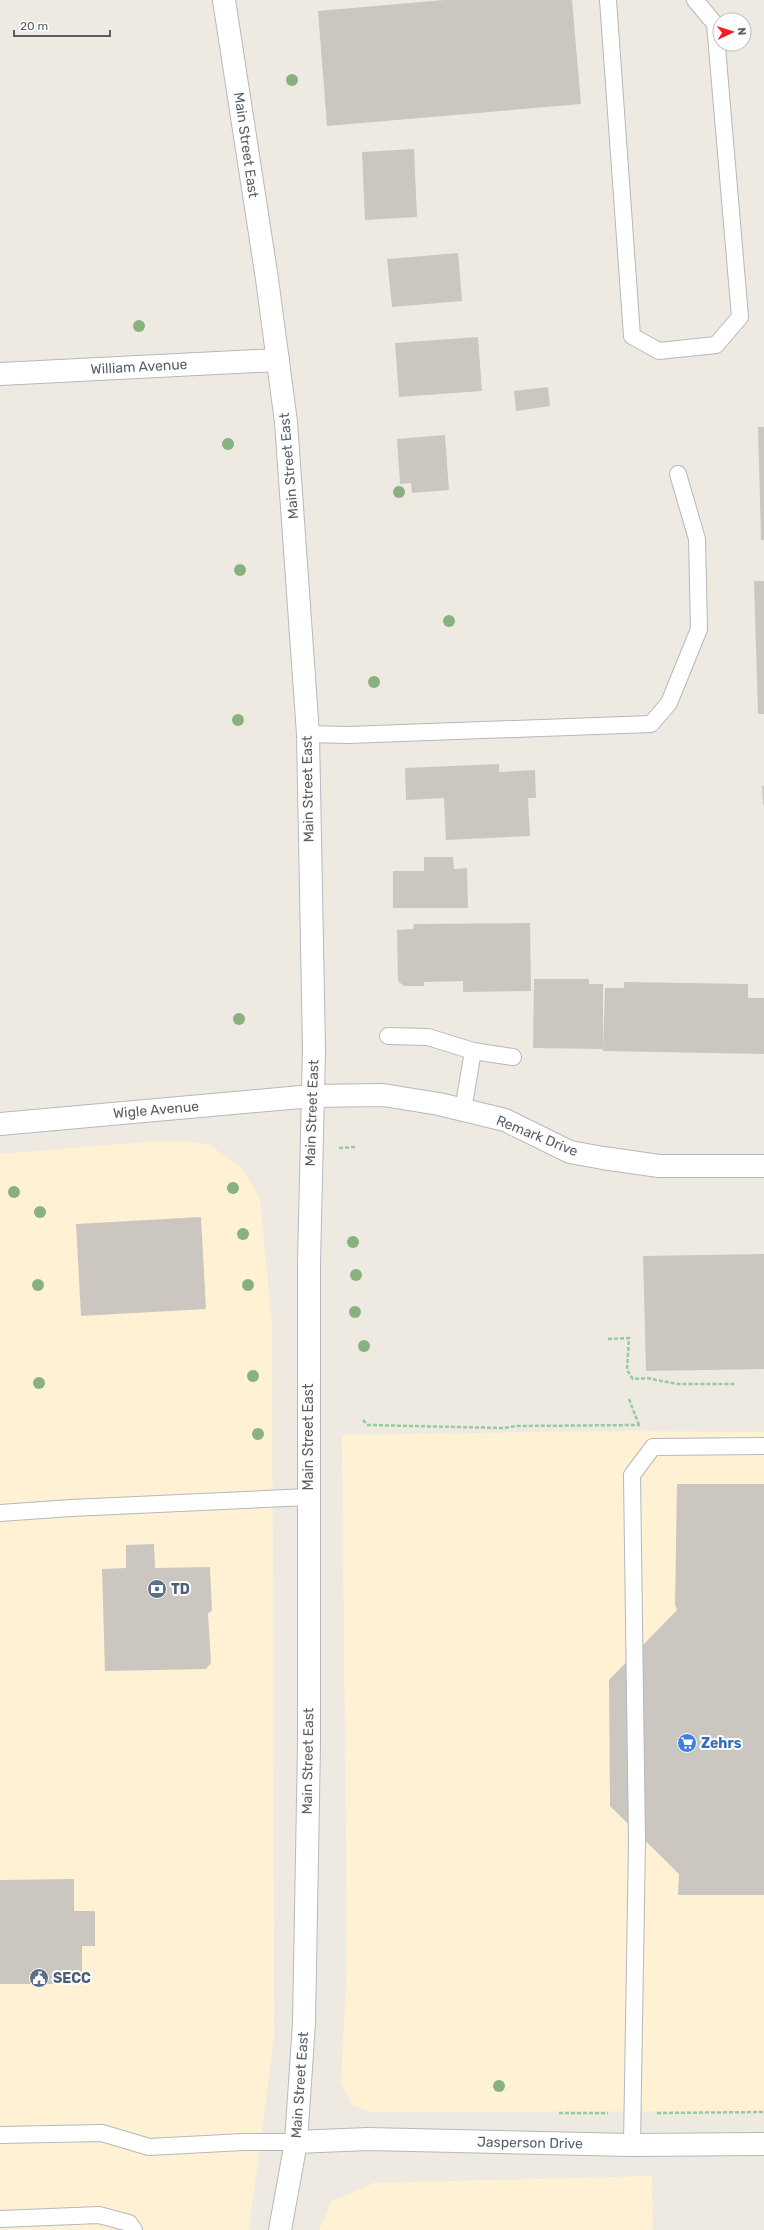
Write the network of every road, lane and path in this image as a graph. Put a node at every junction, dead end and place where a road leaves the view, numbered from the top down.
1 (224, 0) edge
2 (608, 0) edge
3 (696, 0) edge
4 (278, 360) junction
5 (0, 374) edge
6 (678, 474) dead end
7 (308, 734) junction
8 (388, 1036) dead end
9 (473, 1051) junction
10 (513, 1057) dead end
11 (312, 1096) junction
12 (463, 1110) junction
13 (0, 1124) edge
14 (356, 1147) dead end
15 (336, 1148) dead end
16 (764, 1166) edge
17 (608, 1339) dead end
18 (735, 1384) dead end
19 (629, 1399) dead end
20 (363, 1420) dead end
21 (639, 1425) junction
22 (646, 1425) dead end
23 (764, 1446) edge
24 (308, 1497) junction
25 (0, 1513) edge
26 (764, 2112) edge
27 (554, 2113) dead end
28 (633, 2113) junction
29 (0, 2135) edge
30 (296, 2142) junction
31 (764, 2144) edge
32 (632, 2145) junction
33 (0, 2219) edge
34 (134, 2230) edge
35 (280, 2230) edge

1 - 4 main road, Main Street East
2 - 3 lane
4 - 5 main road, William Avenue
4 - 7 main road, Main Street East
6 - 7 lane
7 - 11 main road, Main Street East
8 - 9 lane
9 - 10 lane
9 - 12 lane
11 - 12 main road, Remark Drive
11 - 13 main road, Wigle Avenue
11 - 24 main road, Main Street East
12 - 16 main road, Remark Drive
14 - 15 path
17 - 18 path
19 - 21 path
20 - 21 path
21 - 22 path
23 - 28 lane
24 - 25 lane
24 - 30 main road, Main Street East
26 - 28 path
27 - 28 path
28 - 32 lane
29 - 30 lane
30 - 32 main road, Jasperson Drive
30 - 35 main road, Main Street East
31 - 32 main road, Jasperson Drive
33 - 34 lane

